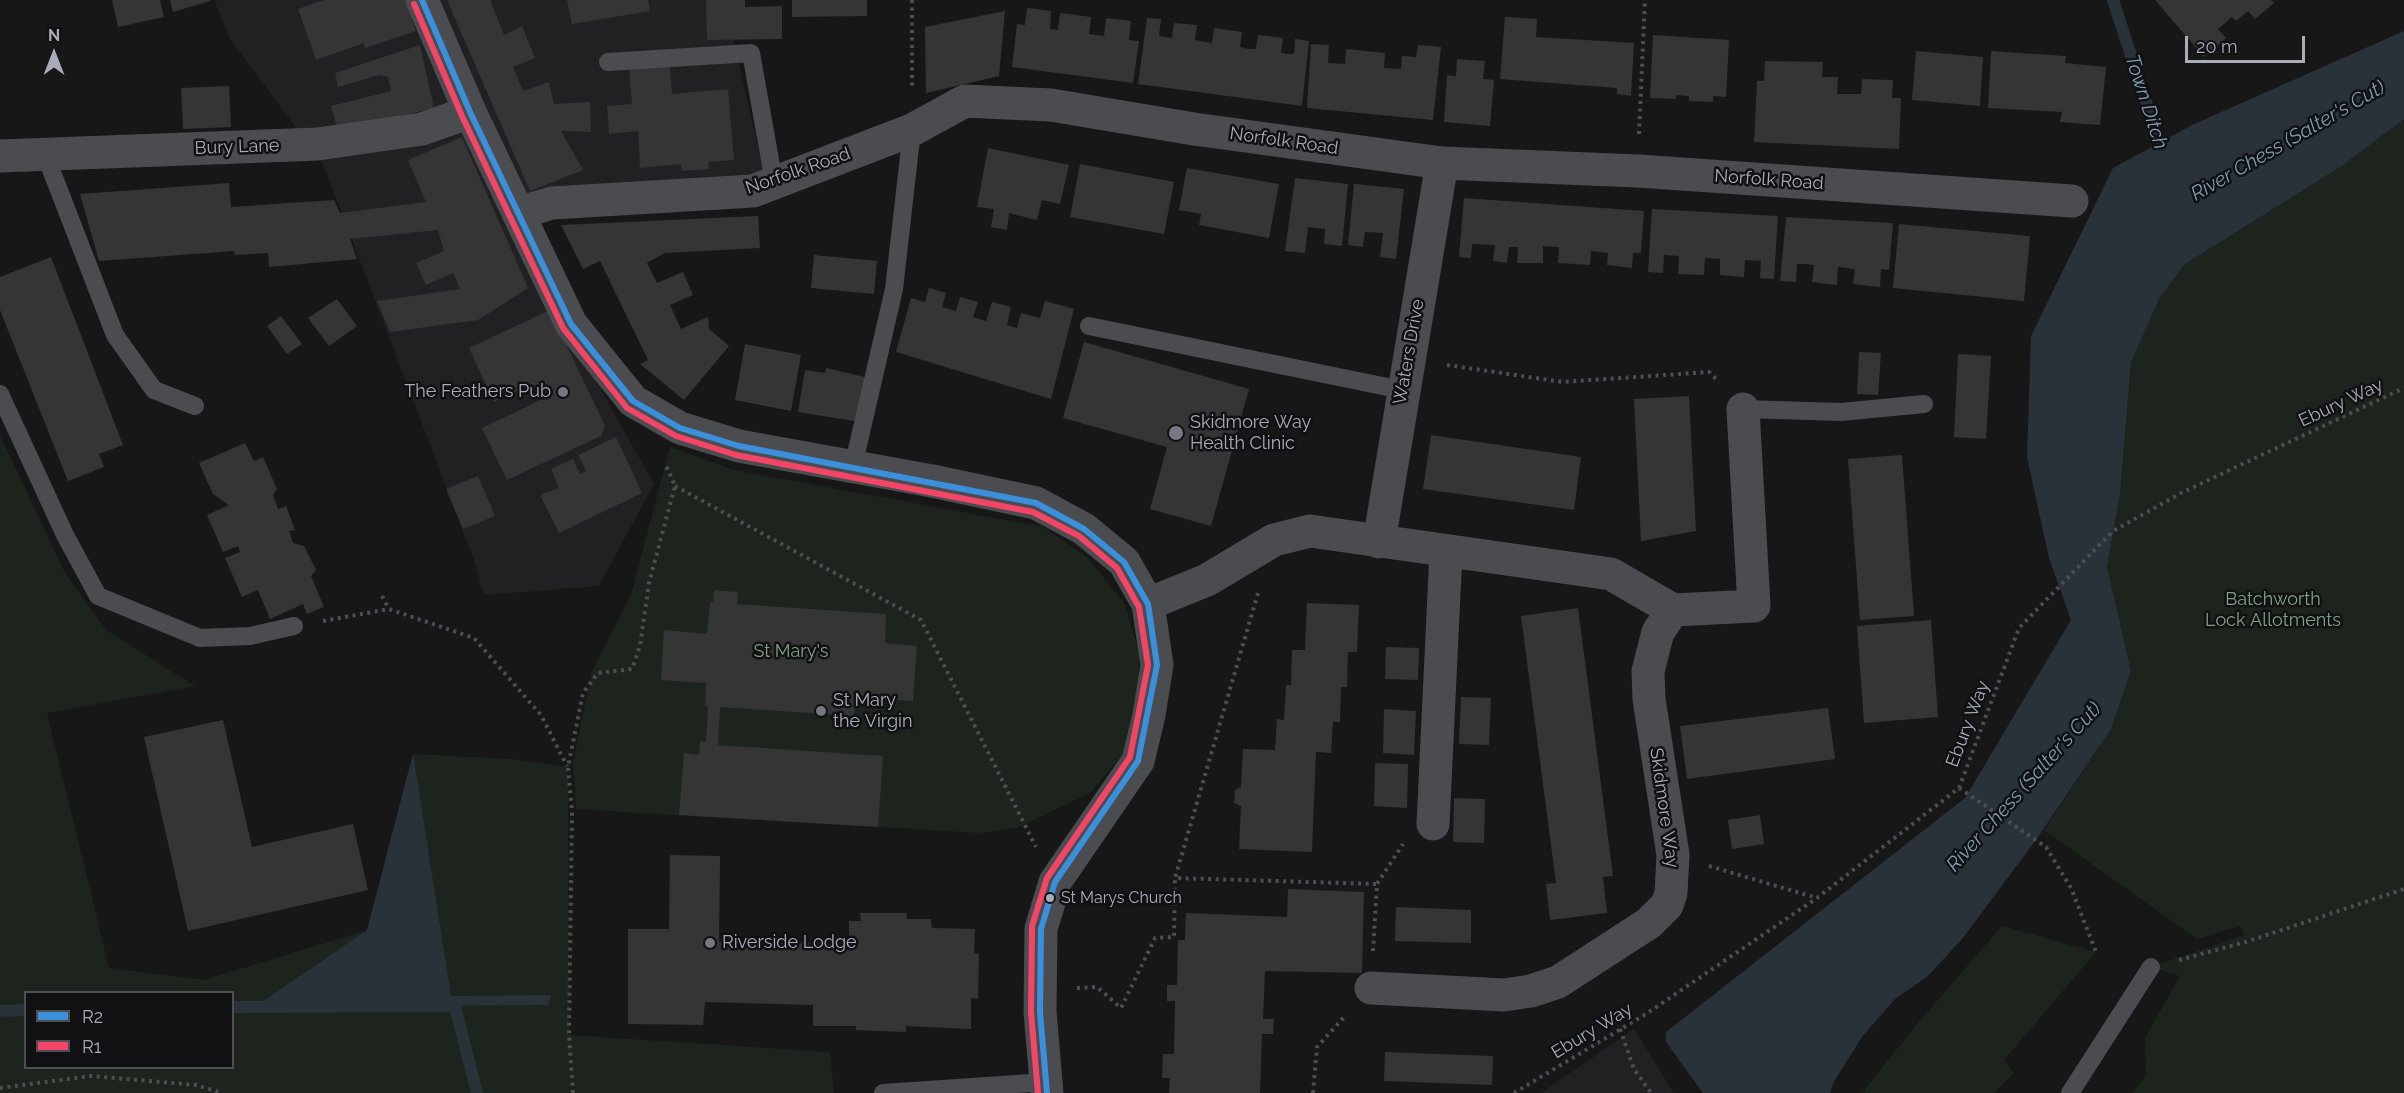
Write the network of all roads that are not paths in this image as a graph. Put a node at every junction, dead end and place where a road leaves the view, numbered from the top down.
1 (422, 0) edge
2 (608, 62) dead end
3 (470, 112) junction
4 (912, 130) junction
5 (45, 154) junction
6 (0, 156) edge
7 (1442, 163) junction
8 (774, 182) junction
9 (2072, 201) dead end
10 (518, 213) junction
11 (1089, 326) dead end
12 (1405, 374) junction
13 (0, 394) edge
14 (1924, 404) dead end
15 (195, 406) dead end
16 (1743, 409) joint
17 (853, 467) junction
18 (1379, 542) junction
19 (1446, 552) junction
20 (1148, 604) junction
21 (1673, 610) junction
22 (294, 626) road end
23 (1433, 824) dead end
24 (2151, 967) road end
25 (1371, 988) dead end
26 (1047, 1087) edge
27 (883, 1093) edge
28 (2070, 1093) edge

1 - 3 street
2 - 8 lane
3 - 5 street, Bury Lane
3 - 10 street
4 - 7 street, Norfolk Road
4 - 8 street, Norfolk Road
4 - 17 lane
5 - 6 street, Bury Lane
5 - 15 lane
7 - 9 street, Norfolk Road
7 - 12 street, Waters Drive
8 - 10 street, Norfolk Road
10 - 17 street
11 - 12 lane
12 - 18 street, Waters Drive
13 - 22 lane
14 - 16 lane
16 - 21 street
17 - 20 street
18 - 19 street
18 - 20 street
19 - 21 street
19 - 23 street
20 - 26 street
21 - 25 street, Skidmore Way
24 - 28 lane
26 - 27 lane

